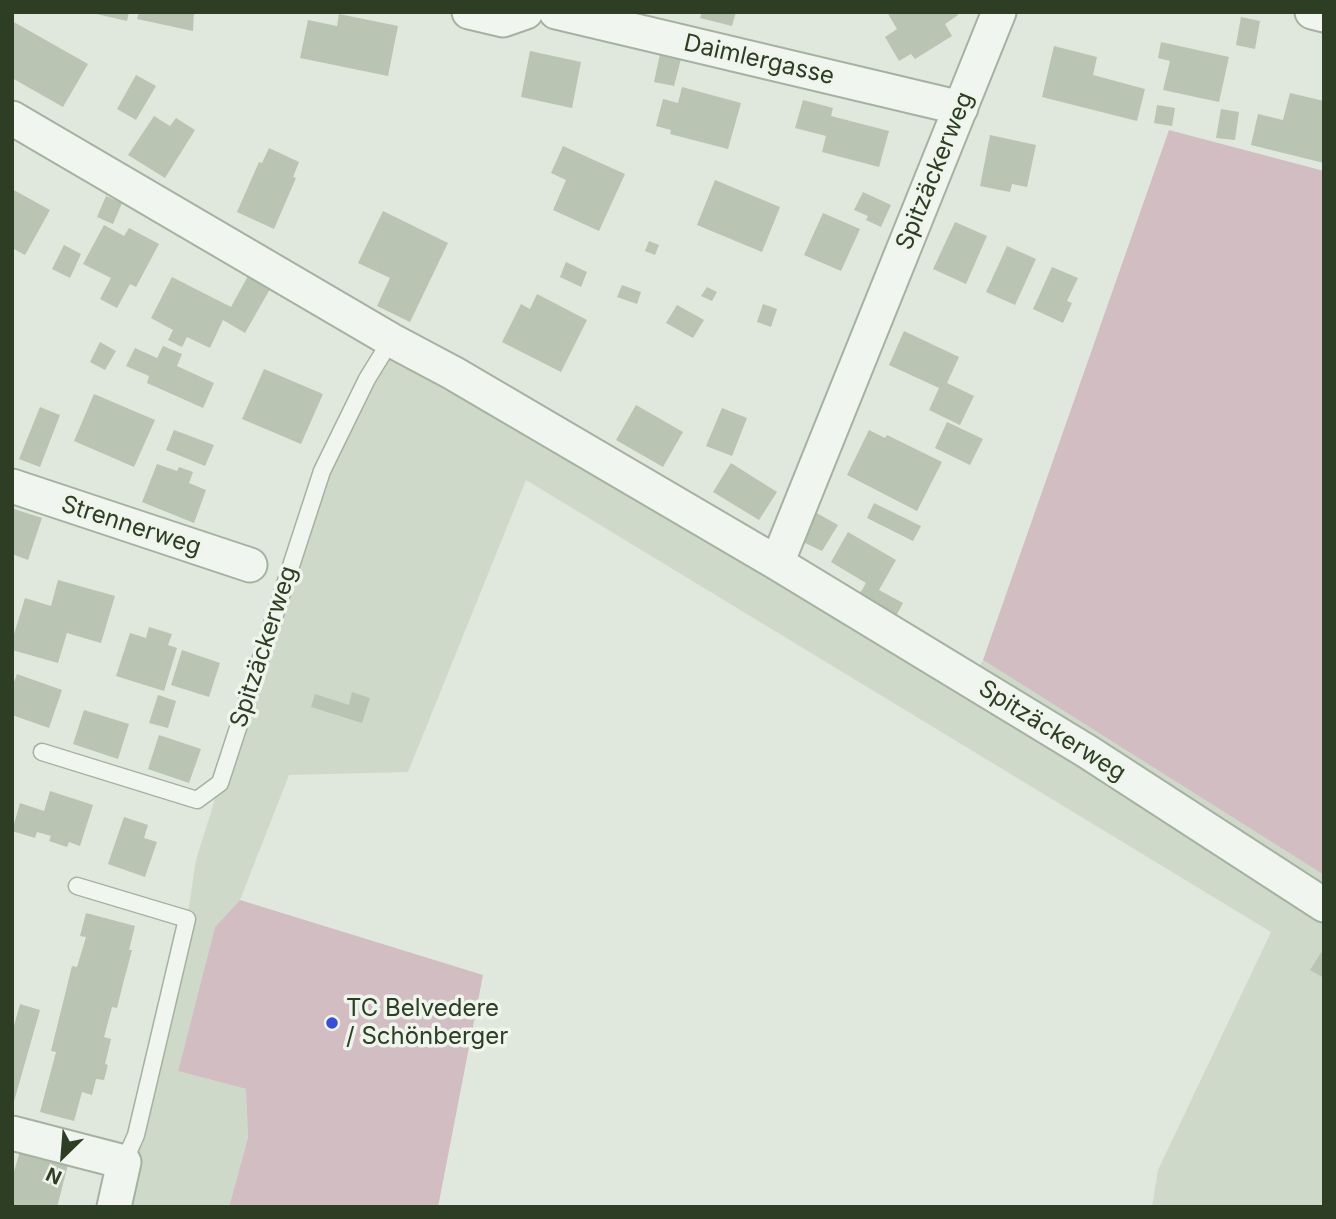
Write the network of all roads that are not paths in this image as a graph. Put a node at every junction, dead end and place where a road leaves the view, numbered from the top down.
1 (469, 12) edge
2 (526, 12) edge
3 (556, 12) edge
4 (999, 12) edge
5 (1311, 12) edge
6 (1324, 15) edge
7 (961, 108) junction
8 (12, 118) edge
9 (391, 340) junction
10 (12, 486) edge
11 (777, 563) junction
12 (250, 565) dead end
13 (43, 752) dead end
14 (77, 886) dead end
15 (1324, 905) edge
16 (12, 1133) edge
17 (124, 1162) junction
18 (114, 1207) edge

1 - 2 street
3 - 7 street, Daimlergasse
4 - 7 street, Spitzäckerweg
5 - 6 street
7 - 11 street, Spitzäckerweg
8 - 9 street, Spitzäckerweg
9 - 11 street, Spitzäckerweg
9 - 13 lane, Spitzäckerweg
10 - 12 street, Strennerweg
11 - 15 street, Spitzäckerweg
14 - 17 lane
16 - 17 street
17 - 18 street

